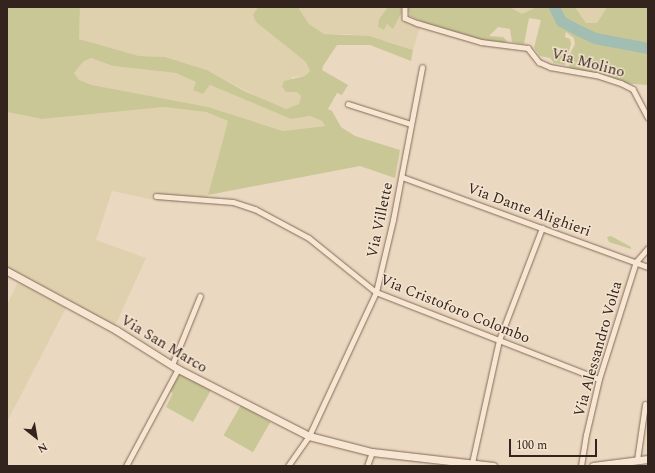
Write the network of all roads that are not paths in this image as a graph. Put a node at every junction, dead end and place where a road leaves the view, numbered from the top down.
1 (405, 7) edge
2 (422, 68) dead end
3 (348, 104) dead end
4 (648, 117) edge
5 (411, 124) junction
6 (402, 176) junction
7 (156, 196) dead end
8 (542, 228) junction
9 (648, 248) edge
10 (636, 262) junction
11 (648, 267) edge
12 (7, 271) edge
13 (376, 292) junction
14 (200, 296) dead end
15 (499, 340) junction
16 (175, 367) junction
17 (600, 379) junction
18 (644, 405) dead end
19 (309, 436) junction
20 (372, 452) junction
21 (648, 459) edge
22 (637, 460) junction
23 (472, 464) junction
24 (126, 466) edge
25 (288, 466) edge
26 (367, 466) edge
27 (493, 466) edge
28 (582, 466) edge
29 (593, 466) edge

1 - 4 street, Via Molino
2 - 5 street, Via Villette
3 - 5 street
5 - 6 street, Via Villette
6 - 8 street, Via Dante Alighieri
6 - 13 street, Via Villette
7 - 13 street, Via Cristoforo Colombo
8 - 10 street, Via Dante Alighieri
8 - 15 street
9 - 10 street
10 - 11 street, Via Dante Alighieri
10 - 17 street, Via Alessandro Volta
12 - 16 street, Via San Marco
13 - 15 street, Via Cristoforo Colombo
13 - 19 street, Via Villette
14 - 16 street
15 - 17 street, Via Cristoforo Colombo
15 - 23 street
16 - 19 street, Via San Marco
16 - 24 street
17 - 28 street, Via Alessandro Volta
18 - 22 street
19 - 20 street, Via San Marco
19 - 25 street, Via Villette
20 - 23 street, Via San Marco
20 - 26 street
21 - 22 street
22 - 29 street
23 - 27 street, Via San Marco

